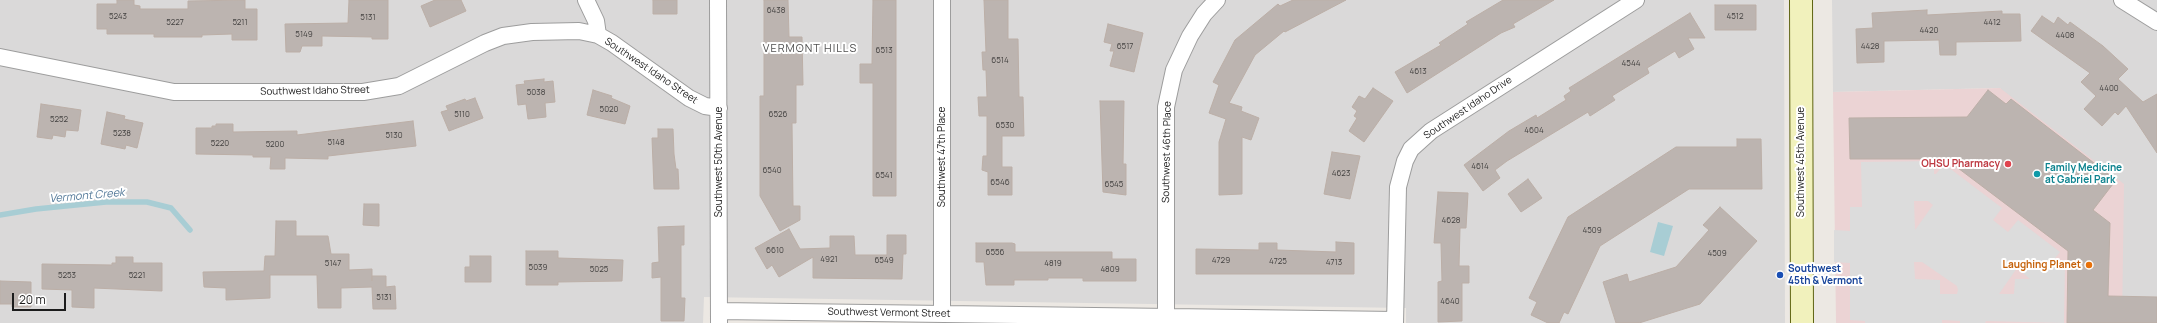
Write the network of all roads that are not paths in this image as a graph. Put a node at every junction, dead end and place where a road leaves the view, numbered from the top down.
1 (586, 0) edge
2 (718, 0) edge
3 (942, 0) edge
4 (1217, 0) edge
5 (1636, 0) edge
6 (1801, 0) edge
7 (2122, 0) edge
8 (2157, 22) edge
9 (598, 35) junction
10 (0, 57) edge
11 (719, 108) junction
12 (942, 314) junction
13 (719, 317) edge
14 (1166, 317) junction
15 (1395, 322) edge
16 (1802, 323) edge

1 - 9 street
2 - 11 street, Southwest 50th Avenue
3 - 12 street, Southwest 47th Place
4 - 14 street, Southwest 46th Place
5 - 15 street, Southwest Idaho Drive
6 - 16 street, Southwest 45th Avenue
7 - 8 street
9 - 10 street, Southwest Idaho Street
9 - 11 street, Southwest Idaho Street
11 - 13 street, Southwest 50th Avenue
12 - 13 street, Southwest Vermont Street
12 - 14 street, Southwest Vermont Street
14 - 15 street, Southwest Vermont Street

